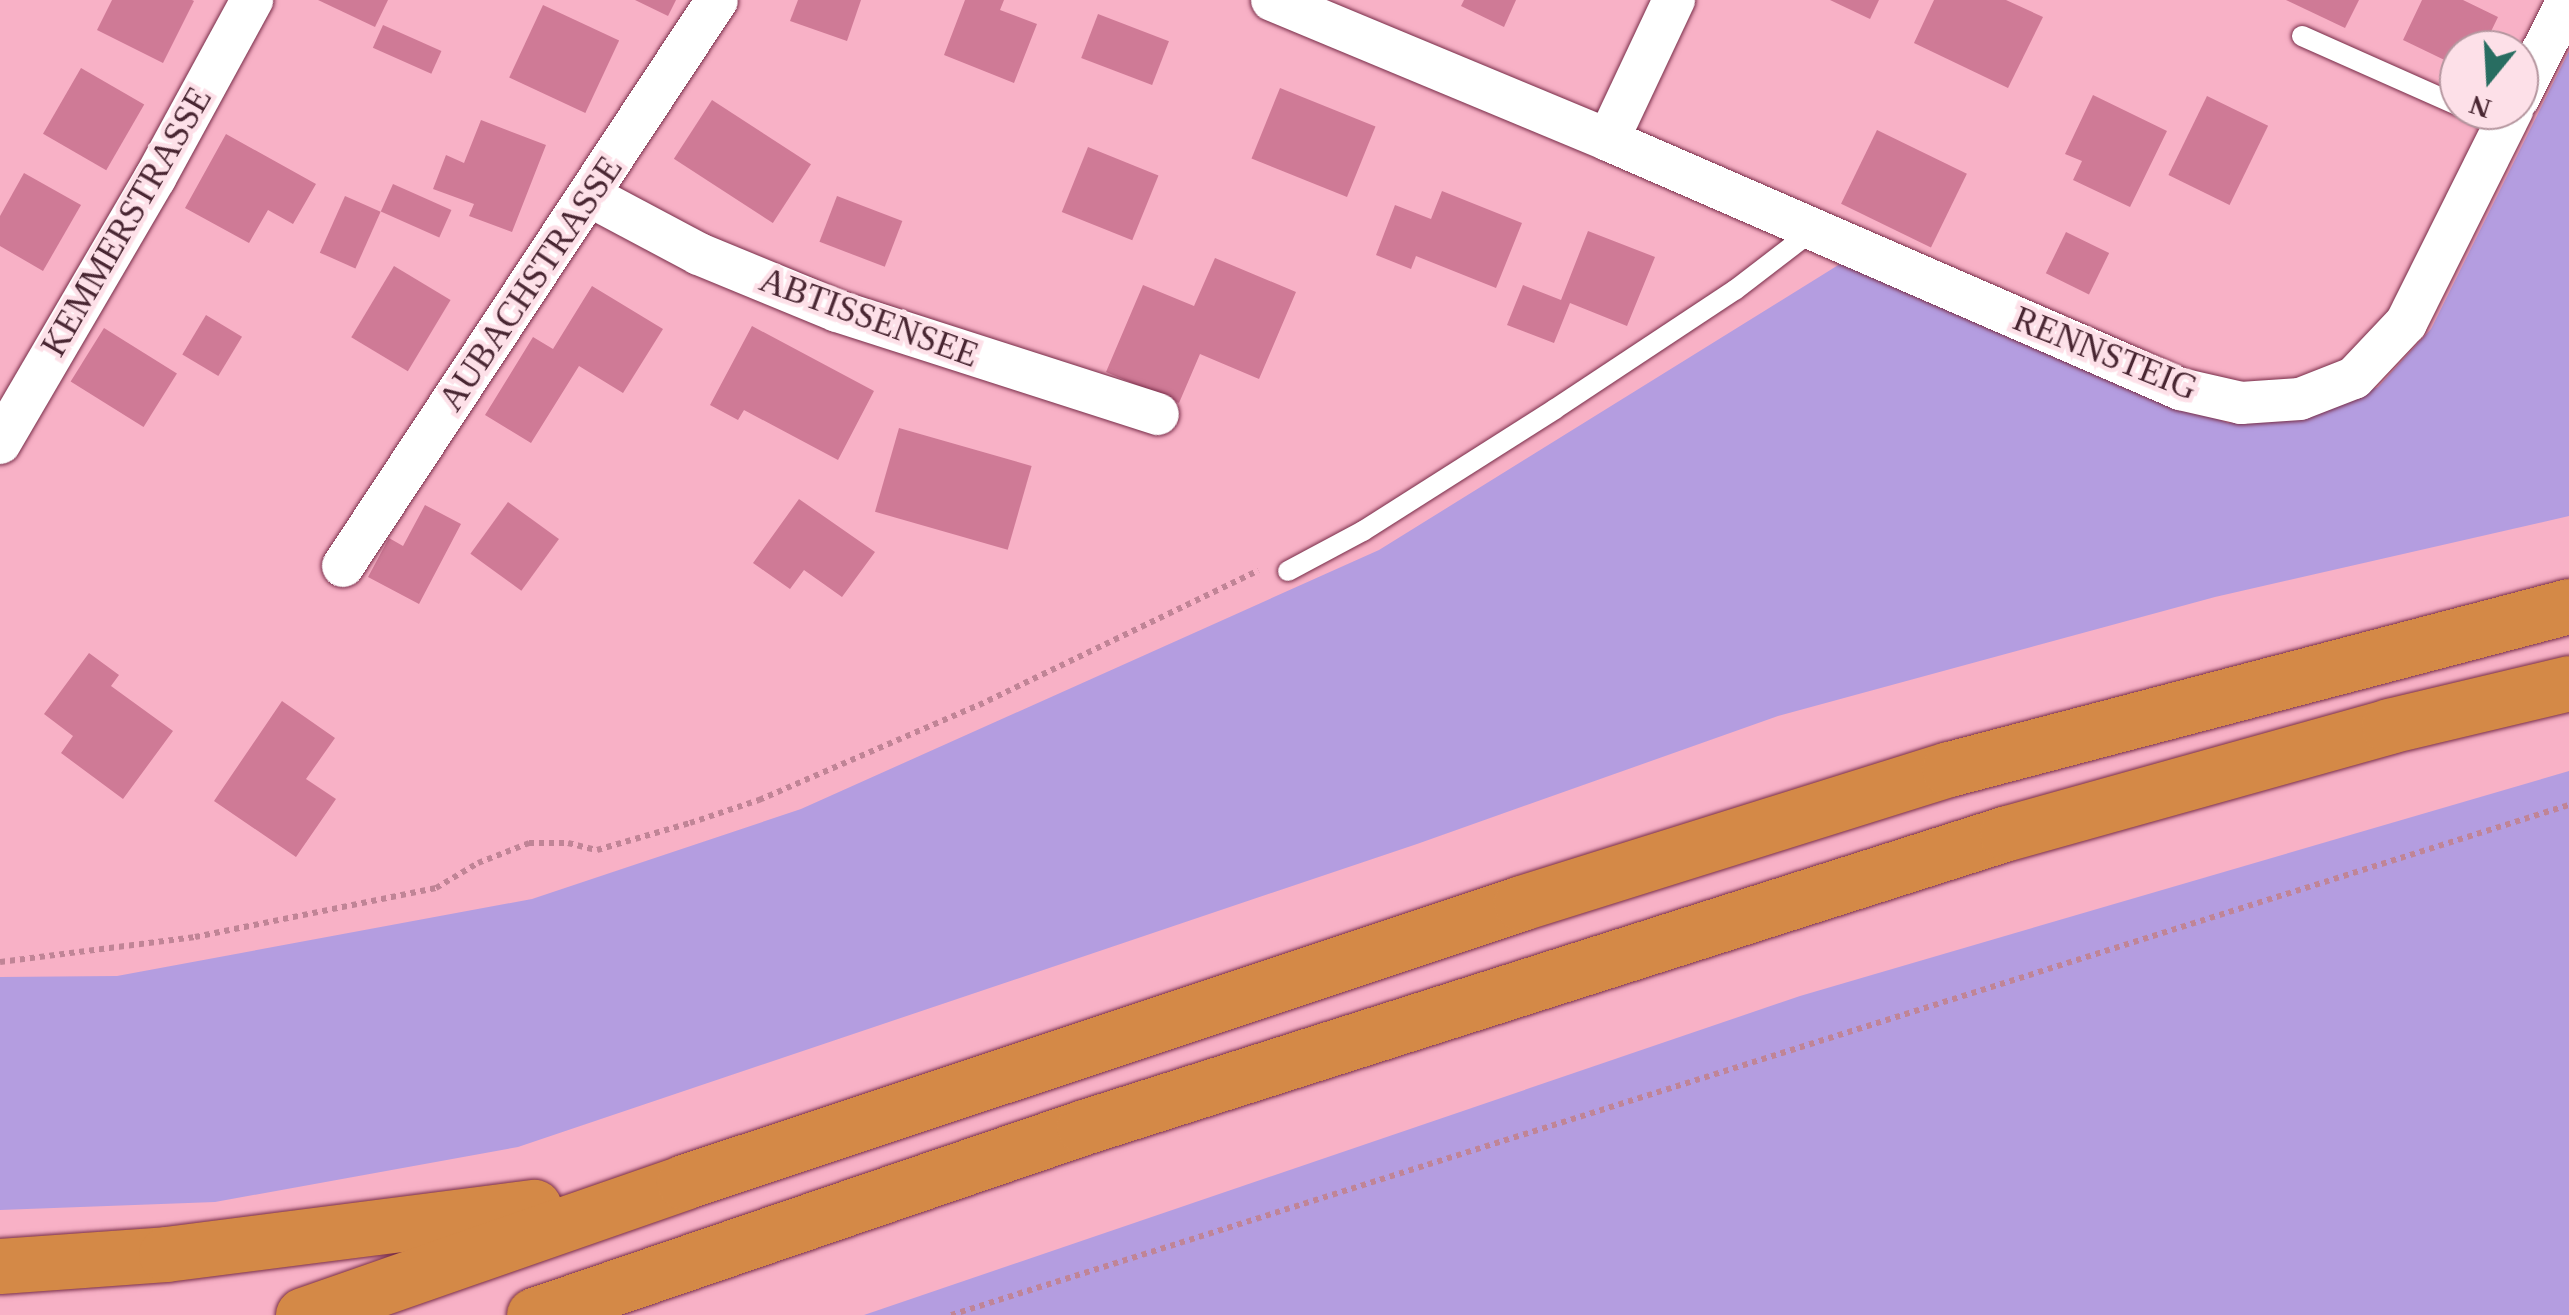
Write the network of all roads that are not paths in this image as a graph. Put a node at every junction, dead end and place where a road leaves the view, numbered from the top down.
1 (252, 0) edge
2 (717, 0) edge
3 (1272, 0) edge
4 (1674, 0) edge
5 (2568, 0) edge
6 (2302, 36) dead end
7 (2539, 47) edge
8 (2439, 97) edge
9 (2492, 130) edge
10 (1608, 140) junction
11 (590, 196) junction
12 (1812, 232) junction
13 (1158, 414) dead end
14 (0, 444) edge
15 (343, 566) dead end
16 (1288, 571) road end
17 (2569, 606) edge
18 (2569, 683) edge
19 (684, 1182) junction
20 (0, 1266) edge
21 (302, 1315) edge
22 (534, 1315) edge

1 - 14 street, KEMMERSTRASSE
2 - 11 street, AUBACHSTRASSE
3 - 10 street, RENNSTEIG
4 - 10 street
5 - 7 street, RENNSTEIG
6 - 8 lane
9 - 12 street, RENNSTEIG
10 - 12 street, RENNSTEIG
11 - 13 street, ABTISSENSEE
11 - 15 street, AUBACHSTRASSE
12 - 16 lane
17 - 19 highway
18 - 22 highway
19 - 20 highway
19 - 21 highway

